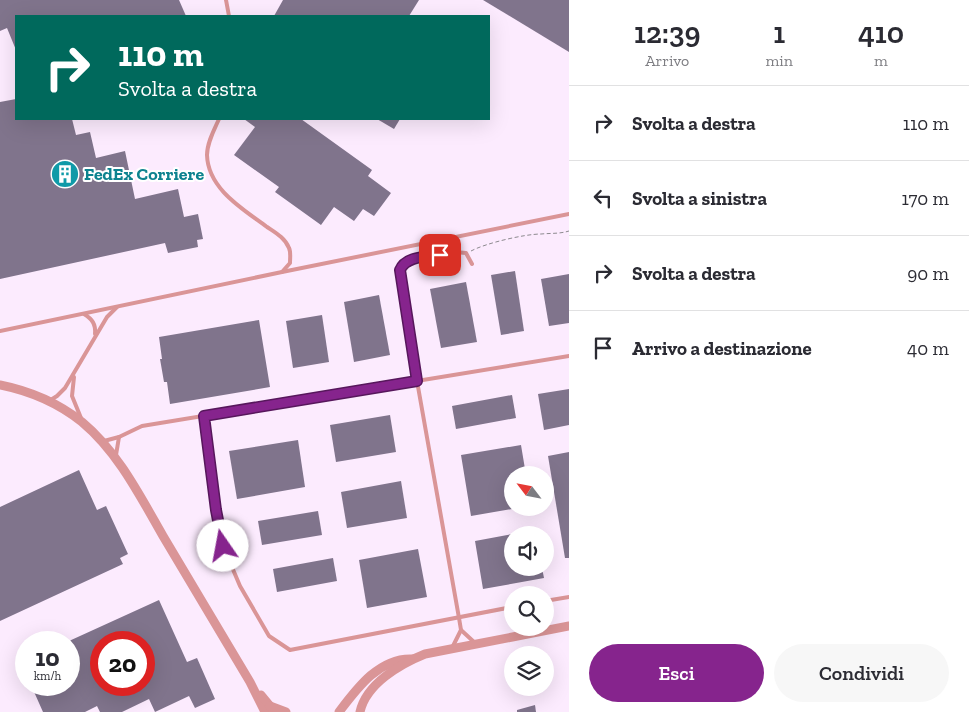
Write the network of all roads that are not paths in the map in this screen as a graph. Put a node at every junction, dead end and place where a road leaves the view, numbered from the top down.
1 (226, 0) edge
2 (229, 15) edge
3 (219, 120) edge
4 (569, 214) edge
5 (472, 264) dead end
6 (282, 272) junction
7 (119, 306) junction
8 (83, 313) junction
9 (0, 332) edge
10 (95, 336) junction
11 (569, 356) edge
12 (75, 373) junction
13 (417, 381) junction
14 (0, 385) edge
15 (49, 401) junction
16 (204, 416) junction
17 (83, 423) junction
18 (119, 437) junction
19 (102, 442) junction
20 (115, 459) junction
21 (569, 597) edge
22 (554, 600) edge
23 (504, 610) edge
24 (459, 618) junction
25 (569, 626) edge
26 (461, 630) junction
27 (476, 644) junction
28 (451, 649) junction
29 (414, 658) junction
30 (270, 710) edge
31 (338, 711) edge
32 (286, 712) edge
33 (360, 712) edge

1 - 2 lane
3 - 6 lane
4 - 6 lane
5 - 13 lane
6 - 7 lane
7 - 8 lane
7 - 10 lane
8 - 9 lane
8 - 10 lane
10 - 12 lane
11 - 13 lane
12 - 15 lane
12 - 17 lane
13 - 16 lane
13 - 24 lane
14 - 15 street
15 - 17 street
16 - 18 lane
16 - 24 lane
17 - 19 street
18 - 19 lane
18 - 20 lane
19 - 20 street
20 - 30 street
21 - 22 lane
23 - 24 lane
24 - 26 lane
25 - 27 street
26 - 27 lane
26 - 28 lane
27 - 28 street
28 - 29 street
29 - 31 street
29 - 33 street
30 - 32 street

